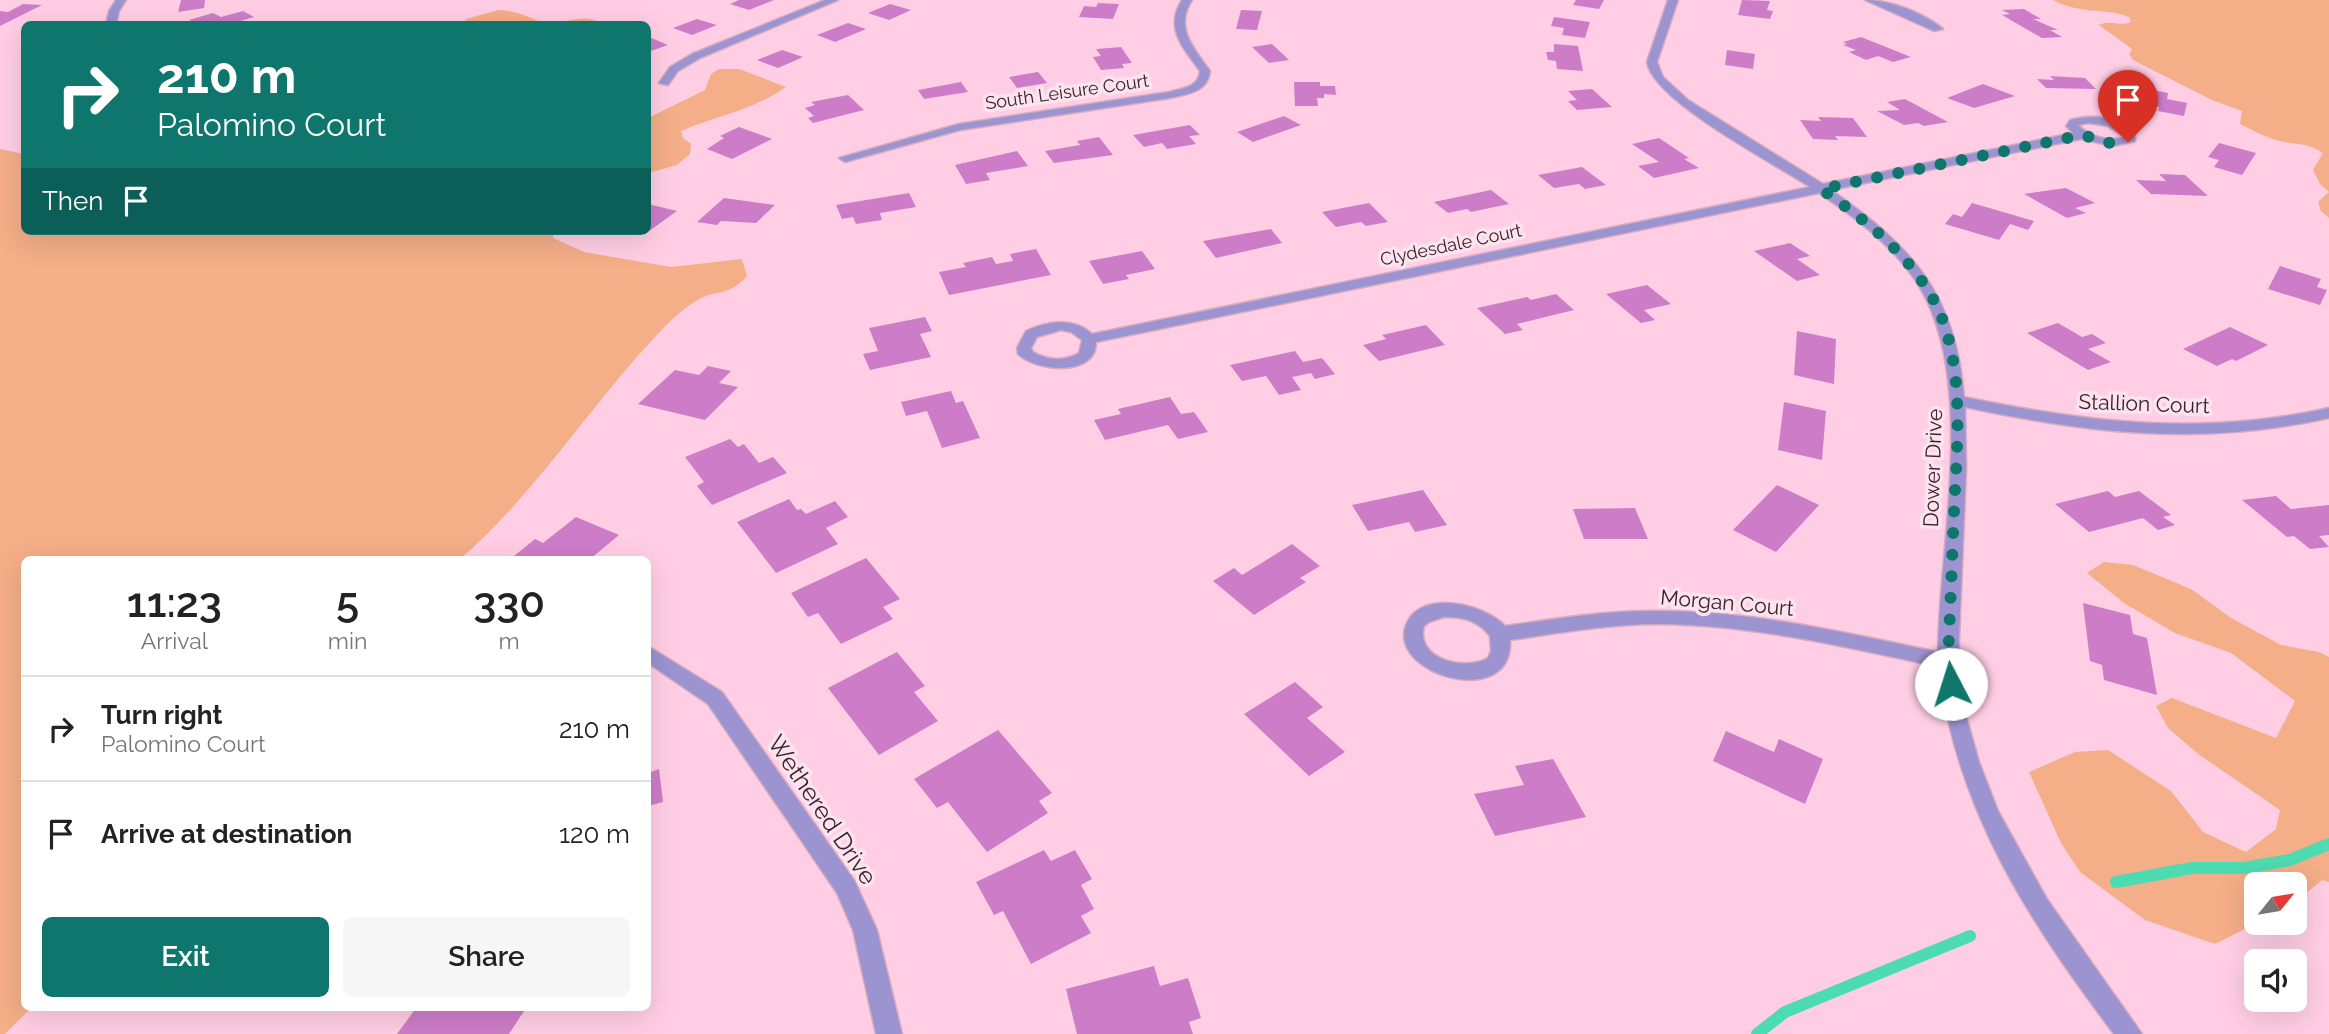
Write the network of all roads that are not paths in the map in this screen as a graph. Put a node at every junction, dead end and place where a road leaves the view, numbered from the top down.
1 (121, 0) edge
2 (833, 0) edge
3 (1187, 0) edge
4 (1673, 0) edge
5 (1870, 0) edge
6 (112, 21) edge
7 (1938, 29) dead end
8 (664, 83) dead end
9 (2082, 135) dead end
10 (845, 158) dead end
11 (1821, 189) junction
12 (1089, 339) dead end
13 (1959, 401) junction
14 (2329, 413) edge
15 (1500, 634) dead end
16 (651, 655) dead end
17 (1948, 662) junction
18 (890, 1034) edge
19 (2129, 1034) edge

1 - 6 street
2 - 8 street
3 - 10 street, South Leisure Court
4 - 11 street, Dower Drive
5 - 7 street
9 - 11 street, Clydesdale Court
11 - 12 street, Clydesdale Court
11 - 13 street, Dower Drive
13 - 14 street, Stallion Court
13 - 17 street, Dower Drive
15 - 17 street, Morgan Court
16 - 18 street, Wethered Drive
17 - 19 street, Dower Drive

